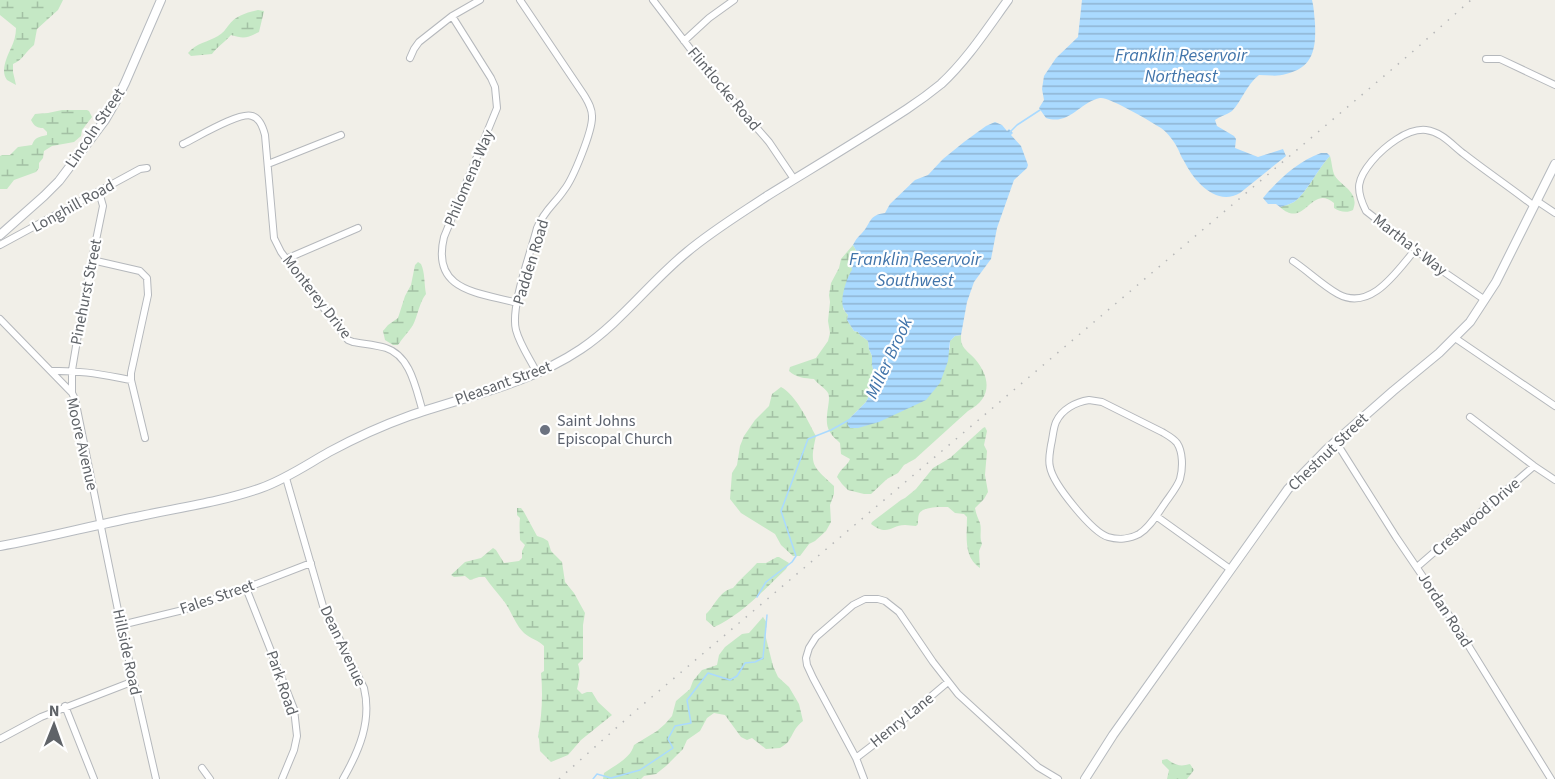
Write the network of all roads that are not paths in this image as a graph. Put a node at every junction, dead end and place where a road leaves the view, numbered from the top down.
1 (161, 0) edge
2 (480, 0) edge
3 (520, 0) edge
4 (653, 0) edge
5 (734, 0) edge
6 (1008, 0) edge
7 (452, 16) junction
8 (684, 41) junction
9 (410, 58) dead end
10 (1486, 59) dead end
11 (1555, 85) edge
12 (341, 135) dead end
13 (183, 144) dead end
14 (268, 164) junction
15 (1555, 164) edge
16 (147, 168) dead end
17 (794, 179) junction
18 (99, 192) junction
19 (1535, 203) junction
20 (1555, 213) edge
21 (358, 228) dead end
22 (0, 235) edge
23 (0, 245) edge
24 (1415, 250) junction
25 (286, 259) junction
26 (92, 260) junction
27 (1293, 261) dead end
28 (1485, 300) junction
29 (517, 303) junction
30 (0, 319) edge
31 (1455, 338) junction
32 (72, 370) junction
33 (52, 372) junction
34 (537, 373) junction
35 (131, 380) junction
36 (72, 393) junction
37 (1555, 406) edge
38 (423, 412) junction
39 (1470, 417) dead end
40 (145, 438) dead end
41 (1336, 442) junction
42 (1534, 466) junction
43 (286, 478) junction
44 (1555, 480) edge
45 (1156, 516) junction
46 (101, 524) junction
47 (0, 546) edge
48 (311, 563) junction
49 (1417, 567) junction
50 (1230, 569) junction
51 (246, 588) junction
52 (121, 625) junction
53 (134, 681) junction
54 (948, 682) junction
55 (65, 706) junction
56 (0, 739) edge
57 (856, 758) junction
58 (202, 768) dead end
59 (94, 779) edge
60 (156, 779) edge
61 (210, 779) edge
62 (282, 779) edge
63 (344, 779) edge
64 (864, 779) edge
65 (1058, 779) edge
66 (1085, 779) edge
67 (1551, 779) edge

1 - 22 street, Lincoln Street
2 - 7 street
3 - 29 street, Padden Road
4 - 8 street, Flintlocke Road
5 - 8 street
6 - 17 street, Pleasant Street
7 - 9 street
7 - 29 street, Philomena Way
8 - 17 street, Flintlocke Road
10 - 11 street
12 - 14 street
13 - 14 street, Monterey Drive
14 - 25 street, Monterey Drive
15 - 19 street, Chestnut Street
16 - 18 street, Longhill Road
17 - 34 street, Pleasant Street
18 - 23 street, Longhill Road
18 - 26 street, Pinehurst Street
19 - 20 street, Martha's Way
19 - 24 street, Martha's Way
19 - 28 street, Chestnut Street
21 - 25 street
24 - 27 street
24 - 28 street, Martha's Way
25 - 38 street, Monterey Drive
26 - 32 street, Pinehurst Street
26 - 35 street
28 - 31 street, Chestnut Street
29 - 34 street, Padden Road
30 - 33 street, Moore Avenue
31 - 37 street
31 - 41 street, Chestnut Street
32 - 33 street
32 - 35 street
32 - 36 street, Pinehurst Street
33 - 36 street, Moore Avenue
34 - 38 street, Pleasant Street
35 - 40 street
36 - 46 street, Moore Avenue
38 - 43 street, Pleasant Street
39 - 42 street
41 - 49 street, Jordan Road
41 - 50 street, Chestnut Street
42 - 44 street
42 - 49 street, Crestwood Drive
43 - 46 street, Pleasant Street
43 - 48 street, Dean Avenue
45 - 45 street
45 - 50 street
46 - 47 street, Pleasant Street
46 - 52 street, Hillside Road
48 - 51 street, Fales Street
48 - 63 street, Dean Avenue
49 - 67 street, Jordan Road
50 - 66 street, Chestnut Street
51 - 52 street, Fales Street
51 - 62 street, Park Road
52 - 53 street, Hillside Road
53 - 55 street
53 - 60 street, Hillside Road
54 - 57 street, Henry Lane
54 - 57 street
54 - 65 street
55 - 56 street
55 - 59 street
57 - 64 street
58 - 61 street

